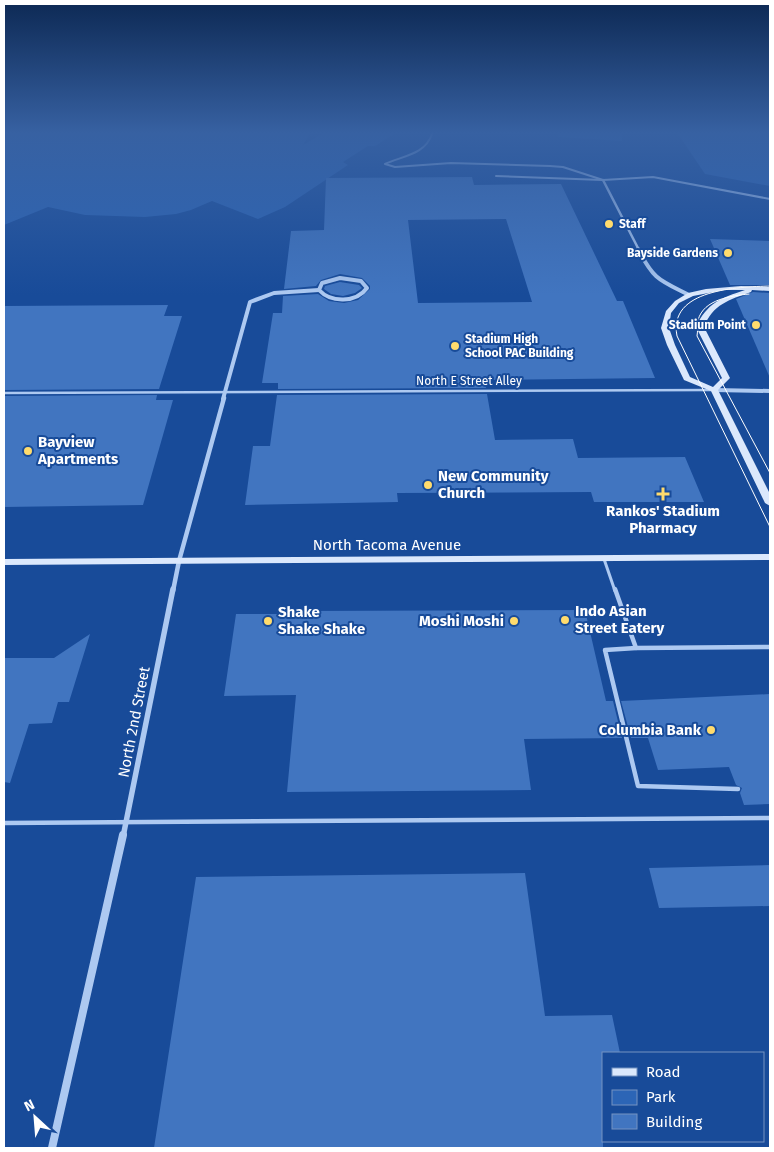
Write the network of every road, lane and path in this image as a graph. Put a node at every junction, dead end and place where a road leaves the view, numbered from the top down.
1 (607, 188) edge
2 (711, 188) edge
3 (770, 199) edge
4 (757, 289) junction
5 (770, 289) edge
6 (319, 290) junction
7 (688, 295) junction
8 (714, 390) junction
9 (225, 391) junction
10 (770, 391) edge
11 (4, 393) edge
12 (770, 503) edge
13 (770, 557) edge
14 (604, 559) junction
15 (179, 561) junction
16 (4, 562) edge
17 (770, 647) edge
18 (636, 648) junction
19 (738, 789) dead end
20 (770, 818) edge
21 (4, 823) edge
22 (126, 823) junction
23 (52, 1148) edge

1 - 7 street
2 - 3 lane
4 - 5 street
4 - 7 street
4 - 8 street
6 - 6 street
6 - 9 street, North 2nd Street
7 - 8 street
8 - 9 lane, North E Street Alley
8 - 10 street
8 - 12 street
9 - 11 lane, North E Street Alley
9 - 15 street, North 2nd Street
13 - 14 street, North Tacoma Avenue
14 - 15 street, North Tacoma Avenue
14 - 18 lane
15 - 16 street, North Tacoma Avenue
15 - 22 street, North 2nd Street
17 - 18 lane
18 - 19 lane
20 - 22 lane
21 - 22 lane
22 - 23 street, North 2nd Street

